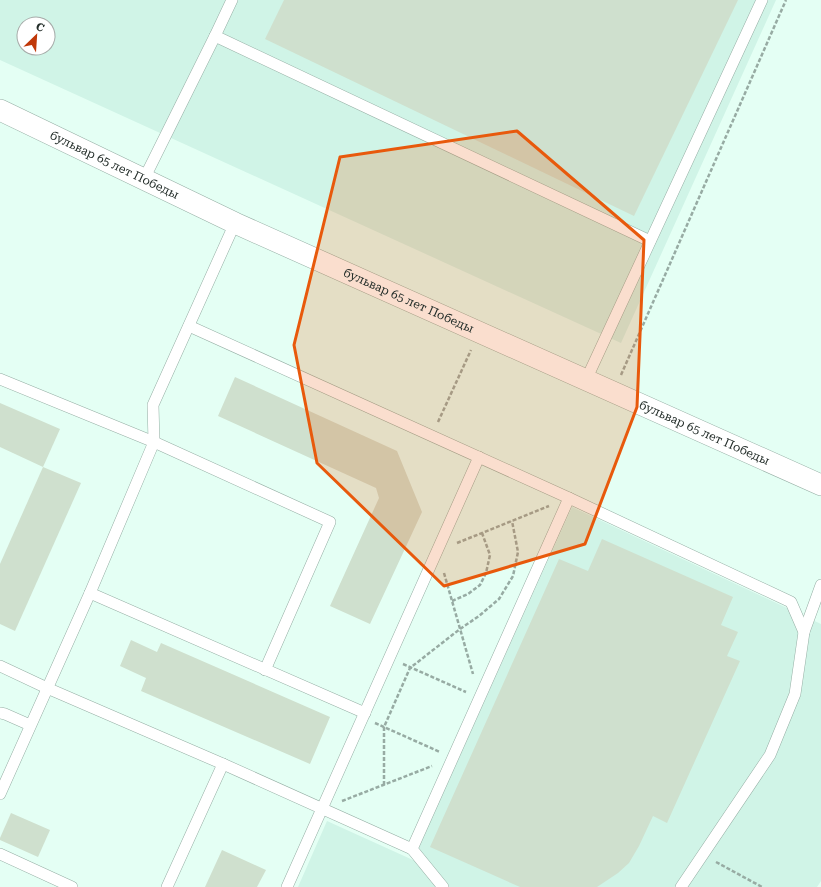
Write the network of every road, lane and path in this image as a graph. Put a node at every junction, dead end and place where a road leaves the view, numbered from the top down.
1 (232, 0) edge
2 (762, 0) edge
3 (786, 0) edge
4 (215, 36) junction
5 (0, 110) edge
6 (144, 179) junction
7 (235, 223) junction
8 (650, 241) junction
9 (189, 326) junction
10 (480, 333) junction
11 (0, 379) edge
12 (586, 380) junction
13 (613, 393) junction
14 (432, 435) junction
15 (154, 442) junction
16 (479, 457) junction
17 (821, 485) edge
18 (569, 498) junction
19 (512, 521) junction
20 (482, 533) junction
21 (437, 551) junction
22 (821, 585) edge
23 (90, 592) junction
24 (452, 601) junction
25 (460, 629) junction
26 (804, 632) junction
27 (390, 658) junction
28 (0, 666) edge
29 (410, 668) junction
30 (265, 670) junction
31 (47, 688) junction
32 (480, 698) junction
33 (0, 713) edge
34 (364, 715) junction
35 (30, 726) junction
36 (384, 727) junction
37 (453, 758) junction
38 (223, 764) junction
39 (384, 785) junction
40 (0, 794) edge
41 (323, 808) junction
42 (412, 849) junction
43 (0, 854) edge
44 (703, 855) junction
45 (72, 887) edge
46 (167, 887) edge
47 (287, 887) edge
48 (442, 887) edge
49 (681, 887) edge
50 (762, 887) edge

1 - 4 lane
2 - 8 lane
3 - 13 path
4 - 6 lane
4 - 8 lane
5 - 6 street, бульвар 65 лет Победы
6 - 7 street, бульвар 65 лет Победы
7 - 9 lane
7 - 10 street, бульвар 65 лет Победы
8 - 12 lane
9 - 14 lane
9 - 15 lane
10 - 12 street, бульвар 65 лет Победы
10 - 14 path
11 - 15 lane
12 - 13 street, бульвар 65 лет Победы
13 - 17 street, бульвар 65 лет Победы
14 - 16 lane
15 - 23 lane
15 - 30 lane
16 - 18 lane
16 - 21 lane
18 - 19 path
18 - 26 lane
18 - 32 lane
19 - 20 path
19 - 25 path
20 - 21 path
20 - 24 path
21 - 24 path
21 - 27 lane
22 - 26 lane
23 - 30 lane
23 - 31 lane
24 - 25 path
25 - 29 path
25 - 32 path
26 - 44 lane
27 - 29 path
27 - 34 lane
28 - 31 lane
29 - 32 path
29 - 36 path
30 - 34 lane
31 - 35 lane
31 - 38 lane
32 - 37 lane
33 - 35 lane
34 - 36 path
34 - 41 lane
35 - 40 lane
36 - 37 path
36 - 39 path
37 - 39 path
37 - 42 lane
38 - 41 lane
38 - 46 lane
39 - 41 path
41 - 42 lane
41 - 47 lane
42 - 48 lane
43 - 45 lane
44 - 49 lane
44 - 50 path

